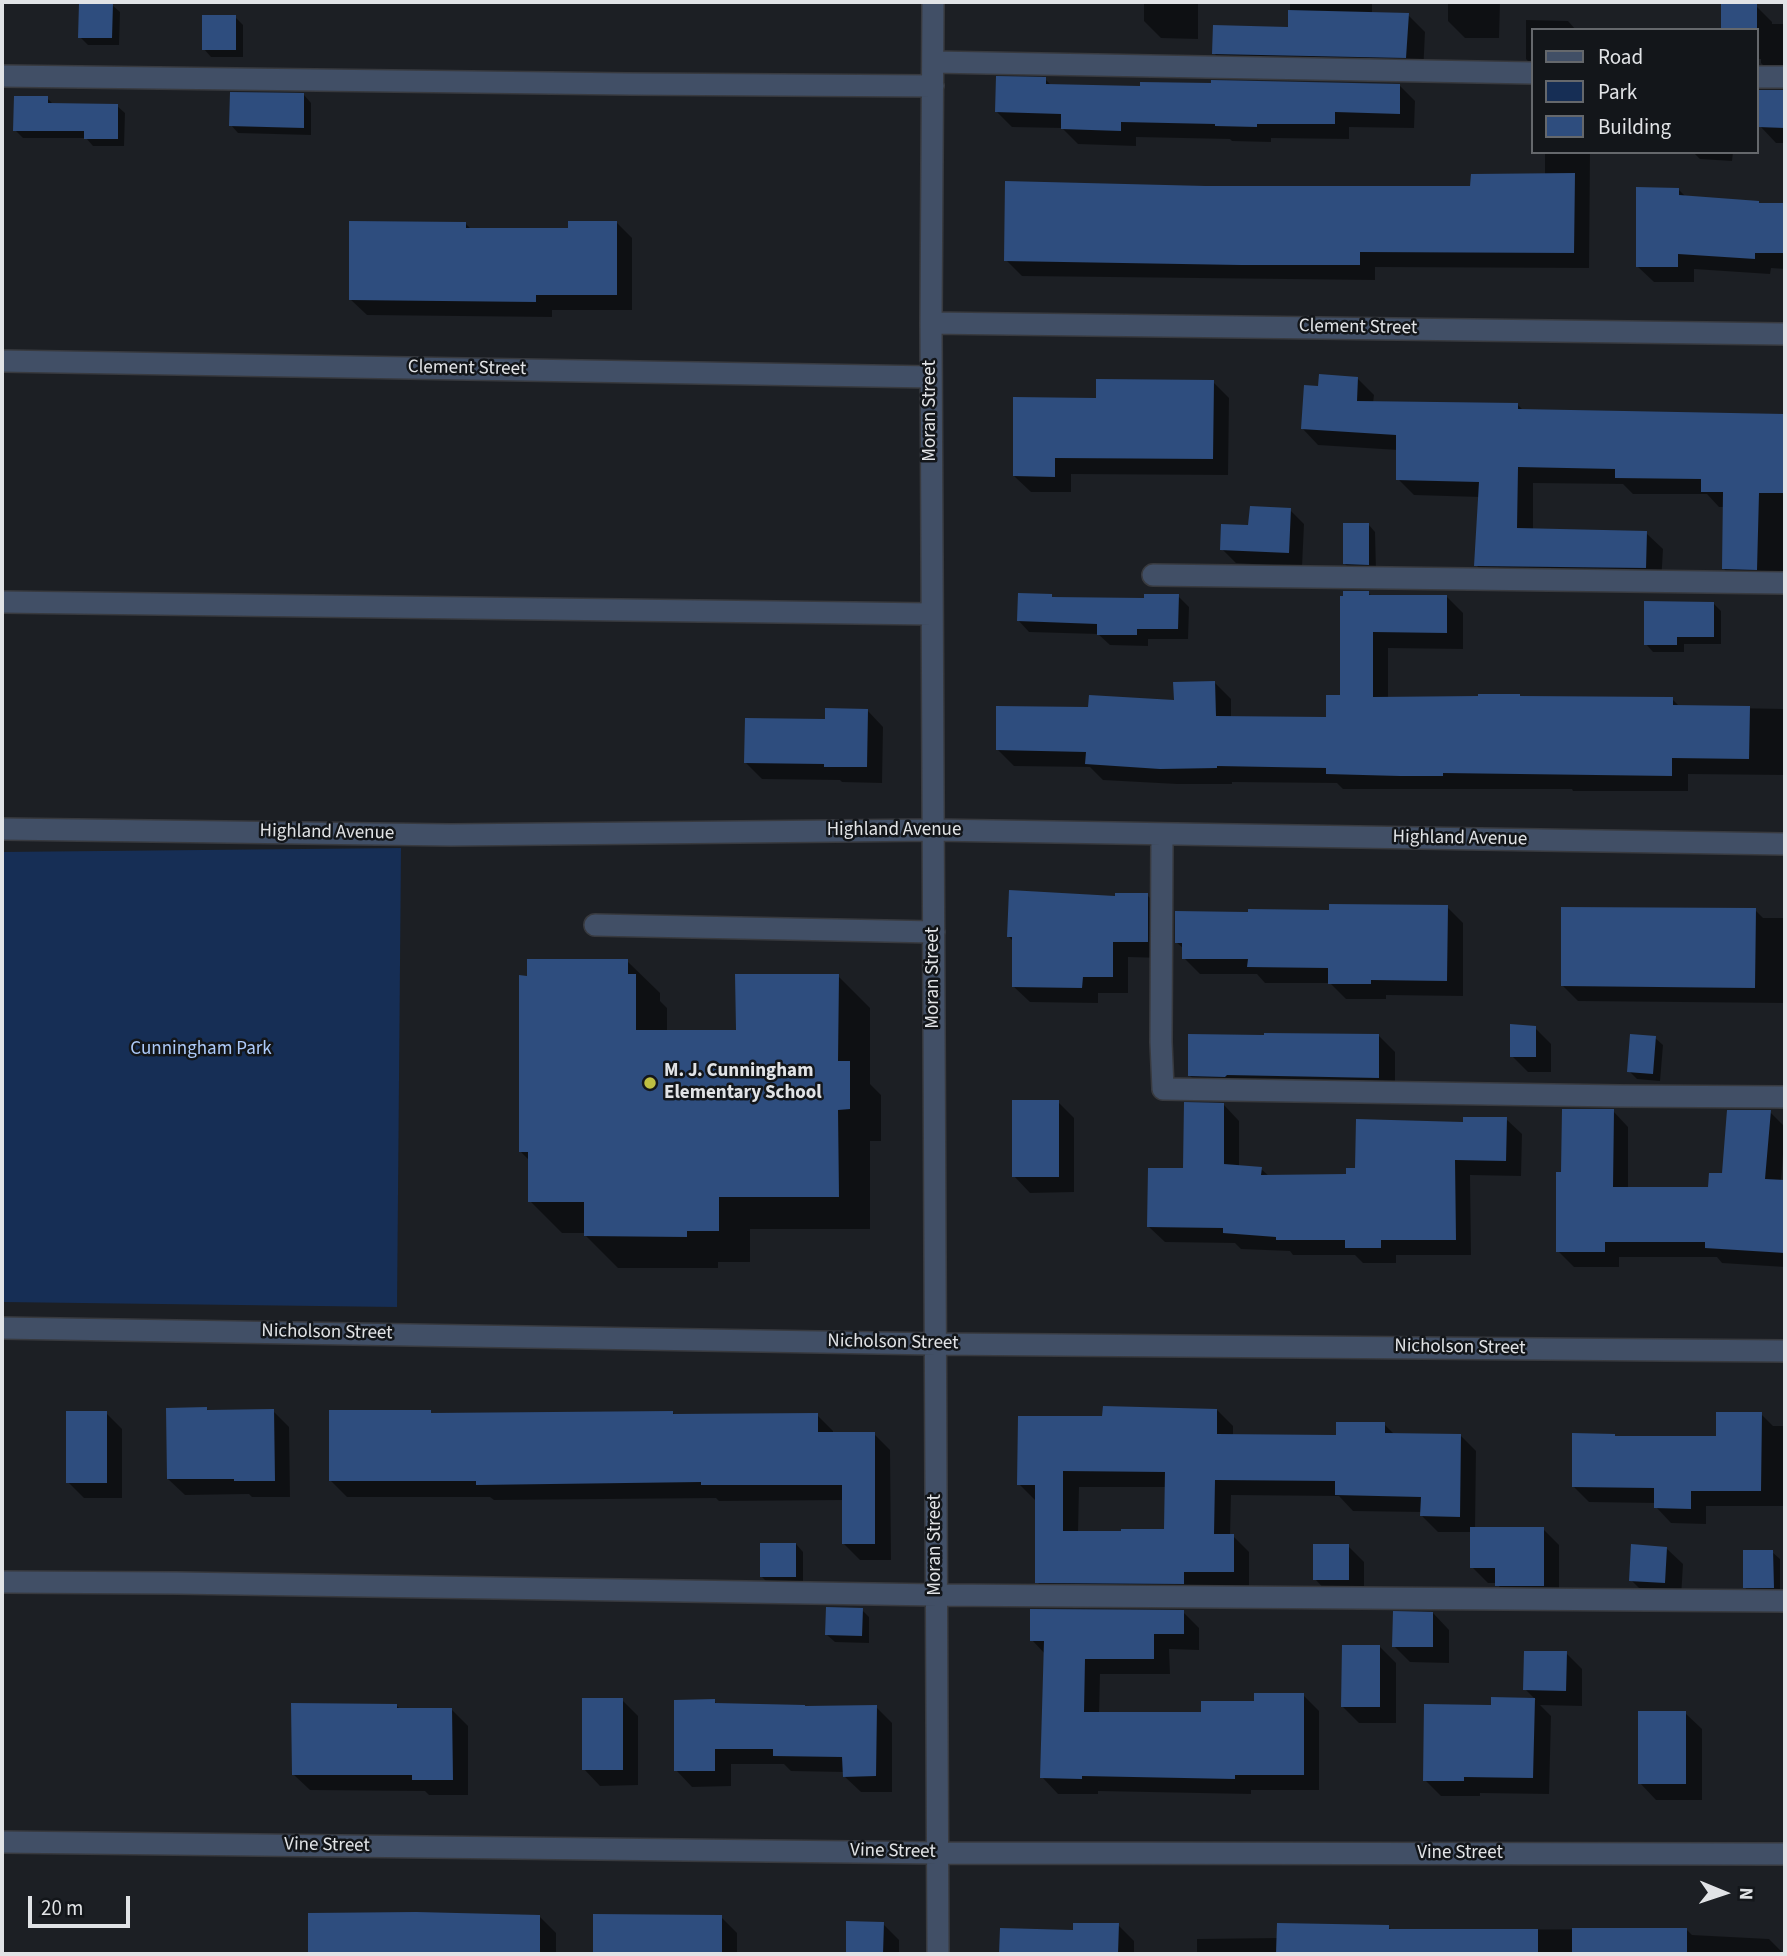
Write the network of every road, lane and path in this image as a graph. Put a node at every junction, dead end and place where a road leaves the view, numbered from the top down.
1 (933, 2) edge
2 (933, 62) junction
3 (1532, 73) edge
4 (2, 76) edge
5 (1759, 77) edge
6 (1785, 77) edge
7 (933, 86) junction
8 (931, 323) junction
9 (1785, 334) edge
10 (2, 361) edge
11 (931, 377) junction
12 (1153, 575) dead end
13 (1785, 583) edge
14 (2, 602) edge
15 (932, 614) junction
16 (2, 829) edge
17 (933, 830) junction
18 (1162, 834) junction
19 (1785, 844) edge
20 (595, 925) dead end
21 (934, 932) junction
22 (1785, 1097) edge
23 (2, 1328) edge
24 (936, 1343) junction
25 (1785, 1351) edge
26 (2, 1582) edge
27 (937, 1595) junction
28 (1785, 1601) edge
29 (2, 1842) edge
30 (938, 1853) junction
31 (1785, 1854) edge
32 (938, 1954) edge

1 - 2 street, Moran Street
2 - 3 street
2 - 7 street, Moran Street
4 - 7 street
5 - 6 street
7 - 8 street, Moran Street
8 - 9 street, Clement Street
8 - 11 street, Moran Street
10 - 11 street, Clement Street
11 - 15 street, Moran Street
12 - 13 street
14 - 15 street
15 - 17 street, Moran Street
16 - 17 street, Highland Avenue
17 - 18 street, Highland Avenue
17 - 21 street, Moran Street
18 - 19 street, Highland Avenue
18 - 22 street
20 - 21 street
21 - 24 street, Moran Street
23 - 24 street, Nicholson Street
24 - 25 street, Nicholson Street
24 - 27 street, Moran Street
26 - 27 street
27 - 28 street
27 - 30 street, Moran Street
29 - 30 street, Vine Street
30 - 31 street, Vine Street
30 - 32 street, Moran Street

